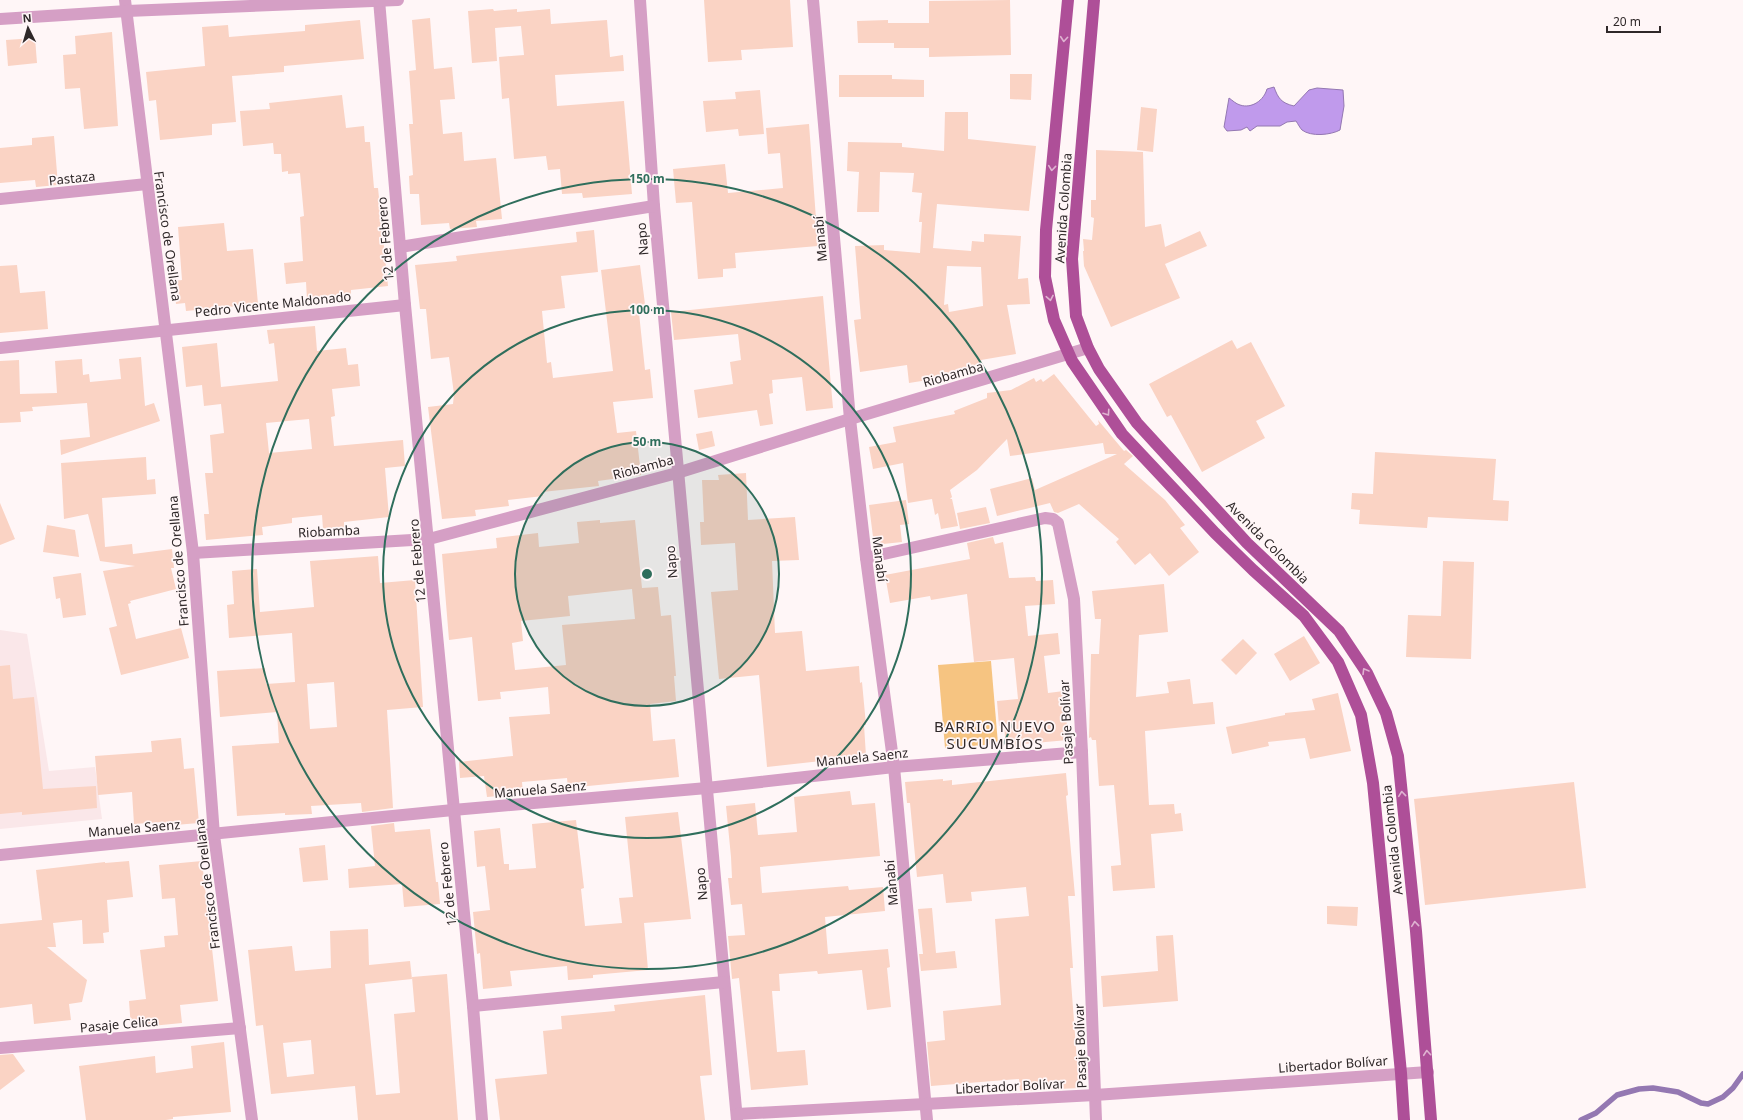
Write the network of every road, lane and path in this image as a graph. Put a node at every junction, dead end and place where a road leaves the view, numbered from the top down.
1 (398, 0) edge
2 (640, 0) edge
3 (813, 0) edge
4 (1068, 0) edge
5 (1094, 0) edge
6 (379, 1) edge
7 (126, 6) edge
8 (0, 19) edge
9 (147, 184) junction
10 (0, 199) edge
11 (654, 206) junction
12 (400, 247) junction
13 (405, 304) junction
14 (167, 330) junction
15 (0, 348) edge
16 (1088, 348) junction
17 (1069, 353) junction
18 (850, 419) junction
19 (677, 473) junction
20 (429, 539) junction
21 (193, 553) junction
22 (866, 558) junction
23 (1082, 752) junction
24 (894, 767) junction
25 (707, 788) junction
26 (453, 810) junction
27 (214, 834) junction
28 (0, 854) edge
29 (724, 982) junction
30 (473, 1006) junction
31 (240, 1028) junction
32 (0, 1048) edge
33 (1428, 1072) junction
34 (1401, 1073) junction
35 (1096, 1095) junction
36 (926, 1104) junction
37 (737, 1117) edge
38 (252, 1120) edge
39 (482, 1120) edge
40 (927, 1120) edge
41 (1096, 1120) edge
42 (1404, 1120) edge
43 (1432, 1120) edge

1 - 6 street
2 - 11 street, Napo
3 - 18 street, Manabí
4 -> 17 main road, Avenida Colombia
5 - 16 main road, Avenida Colombia
6 - 7 street
6 - 12 street, 12 de Febrero
7 - 8 street
7 - 9 street, Francisco de Orellana
9 - 10 street, Pastaza
9 - 14 street, Francisco de Orellana
11 - 12 street
11 - 19 street, Napo
12 - 13 street, 12 de Febrero
13 - 14 street, Pedro Vicente Maldonado
13 - 20 street, 12 de Febrero
14 - 15 street, Pedro Vicente Maldonado
14 - 21 street, Francisco de Orellana
16 - 17 street, Riobamba
33 -> 16 main road, Avenida Colombia
17 - 18 street, Riobamba
17 -> 34 main road, Avenida Colombia
18 - 19 street, Riobamba
18 - 22 street, Manabí
19 - 20 street, Riobamba
19 - 25 street, Napo
20 - 21 street, Riobamba
20 - 26 street, 12 de Febrero
21 - 27 street, Francisco de Orellana
22 - 23 street, Pasaje Bolívar
22 - 24 street, Manabí
23 - 24 street, Manuela Saenz
23 - 35 street, Pasaje Bolívar
24 - 25 street, Manuela Saenz
24 - 36 street, Manabí
25 - 26 street, Manuela Saenz
25 - 29 street, Napo
26 - 27 street, Manuela Saenz
26 - 30 street, 12 de Febrero
27 - 28 street, Manuela Saenz
27 - 31 street, Francisco de Orellana
29 - 30 street
29 - 37 street, Napo
30 - 39 street, 12 de Febrero
31 - 32 street, Pasaje Celica
31 - 38 street, Francisco de Orellana
33 - 34 street, Libertador Bolívar
33 - 43 main road, Avenida Colombia
34 - 35 street, Libertador Bolívar
34 - 42 main road, Avenida Colombia
35 - 36 street, Libertador Bolívar
35 - 41 street, Pasaje Bolívar
36 - 37 street, Libertador Bolívar
36 - 40 street, Manabí

